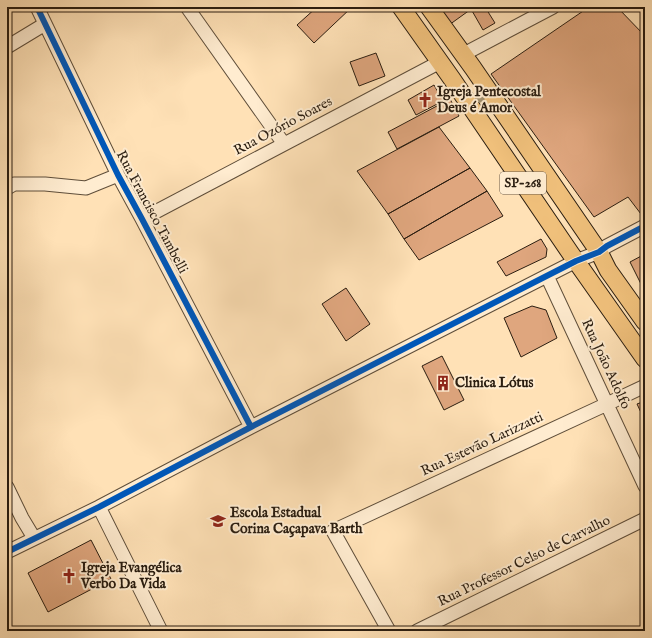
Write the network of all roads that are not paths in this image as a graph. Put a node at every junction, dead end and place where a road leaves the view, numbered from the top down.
1 (37, 7) edge
2 (187, 7) edge
3 (400, 7) edge
4 (429, 7) edge
5 (552, 7) edge
6 (45, 24) junction
7 (7, 48) edge
8 (464, 54) junction
9 (440, 62) junction
10 (284, 144) junction
11 (118, 176) junction
12 (7, 188) edge
13 (142, 219) junction
14 (645, 226) edge
15 (599, 252) junction
16 (576, 261) junction
17 (547, 276) junction
18 (645, 322) edge
19 (645, 359) edge
20 (645, 386) edge
21 (607, 404) junction
22 (251, 426) junction
23 (645, 486) edge
24 (7, 488) edge
25 (99, 507) junction
26 (645, 519) edge
27 (34, 538) junction
28 (7, 552) edge
29 (161, 631) edge
30 (389, 631) edge
31 (417, 631) edge

1 - 6 street, Rua Francisco Tambelli
2 - 10 street
3 - 9 main road, SP-268
4 - 8 main road, SP-268
5 - 8 street
6 - 7 street
6 - 11 street, Rua Francisco Tambelli
8 - 15 main road, SP-268
9 - 10 street, Rua Ozório Soares
9 - 16 main road, SP-268
10 - 13 street, Rua Ozório Soares
11 - 12 street
11 - 13 street, Rua Francisco Tambelli
13 - 22 street, Rua Francisco Tambelli
14 - 15 street
15 - 16 street
15 - 18 main road, SP-268
16 - 17 street
16 - 19 main road, SP-268
17 - 21 street, Rua João Adolfo
17 - 22 street
20 - 21 street, Rua Estevão Larizzatti
21 - 23 street, Rua João Adolfo
21 - 30 street, Rua Estevão Larizzatti
22 - 25 street
24 - 27 street
25 - 27 street
25 - 29 street
26 - 31 street, Rua Professor Celso de Carvalho
27 - 28 street

